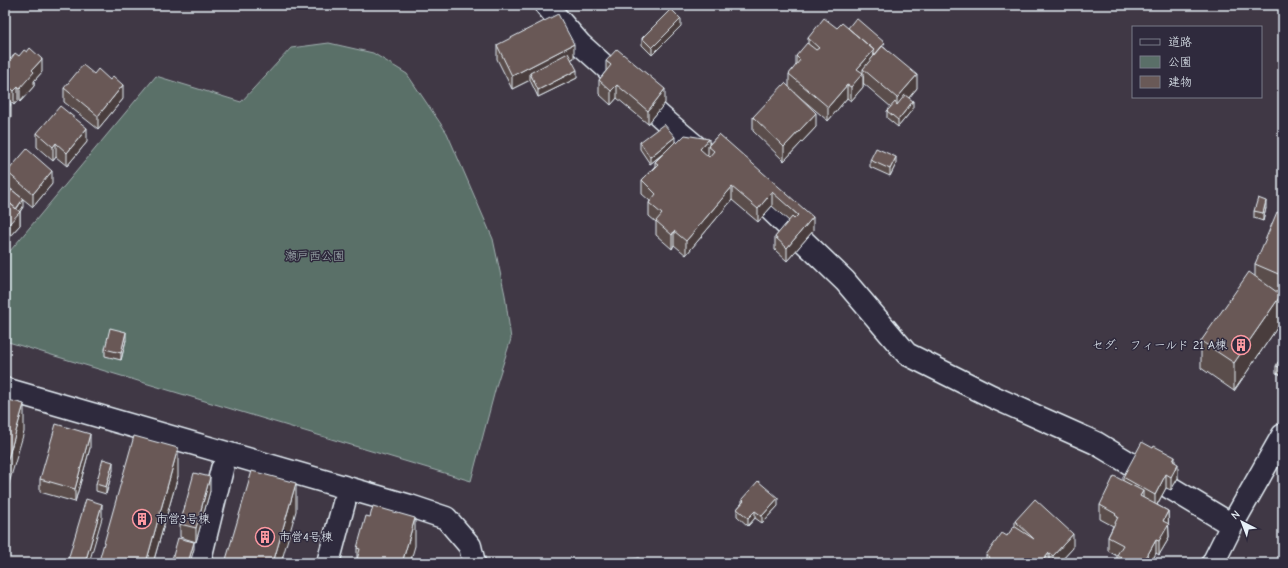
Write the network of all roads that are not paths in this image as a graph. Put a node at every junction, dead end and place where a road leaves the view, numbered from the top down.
1 (546, 5) edge
2 (5, 389) edge
3 (1283, 435) edge
4 (222, 469) dead end
5 (344, 503) dead end
6 (1232, 525) junction
7 (199, 563) edge
8 (328, 563) edge
9 (474, 563) edge
10 (1213, 563) edge

1 - 6 street
2 - 9 street
3 - 6 street
4 - 7 street
5 - 8 street
6 - 10 street

